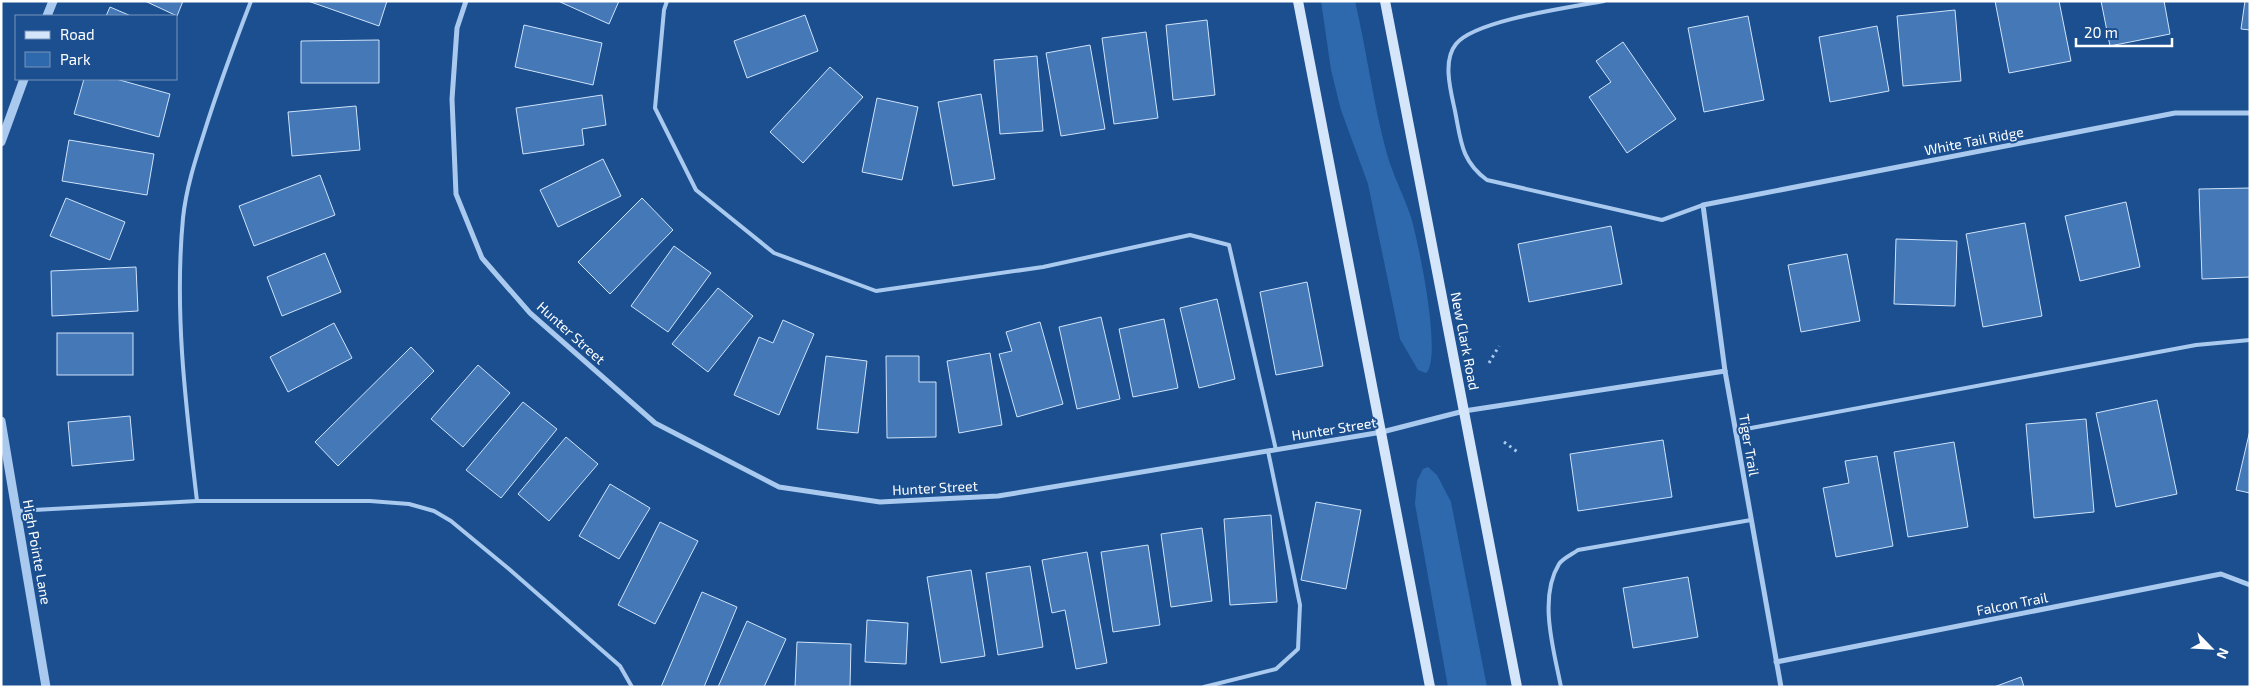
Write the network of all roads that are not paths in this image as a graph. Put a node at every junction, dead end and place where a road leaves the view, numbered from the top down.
1 (53, 1) edge
2 (251, 1) edge
3 (466, 1) edge
4 (667, 1) edge
5 (1298, 1) edge
6 (1385, 1) edge
7 (1604, 1) edge
8 (47, 15) edge
9 (24, 80) edge
10 (2250, 113) edge
11 (1, 142) edge
12 (1703, 205) junction
13 (2250, 340) edge
14 (1725, 371) junction
15 (1464, 411) junction
16 (1, 421) edge
17 (1735, 431) junction
18 (1382, 432) junction
19 (1276, 450) junction
20 (1268, 451) junction
21 (197, 501) junction
22 (16, 511) junction
23 (1751, 520) junction
24 (2250, 585) edge
25 (1776, 662) junction
26 (46, 687) edge
27 (632, 687) edge
28 (1204, 687) edge
29 (1430, 687) edge
30 (1517, 687) edge
31 (1561, 687) edge
32 (1781, 687) edge

1 - 8 street
2 - 21 lane
3 - 20 street, Hunter Street
4 - 19 lane
5 - 18 main road
6 - 15 main road, New Clark Road
7 - 12 lane
9 - 11 street
10 - 12 street, White Tail Ridge
12 - 14 street, Tiger Trail
13 - 17 lane
14 - 15 street, Hunter Street
14 - 17 street, Tiger Trail
15 - 18 street, Hunter Street
15 - 30 main road, New Clark Road
16 - 22 street, High Pointe Lane
17 - 23 street, Tiger Trail
18 - 19 street, Hunter Street
18 - 29 main road
19 - 20 street, Hunter Street
20 - 28 lane
21 - 22 lane
21 - 27 lane
22 - 26 street, High Pointe Lane
23 - 25 street, Tiger Trail
23 - 31 lane
24 - 25 street, Falcon Trail
25 - 32 street, Tiger Trail

